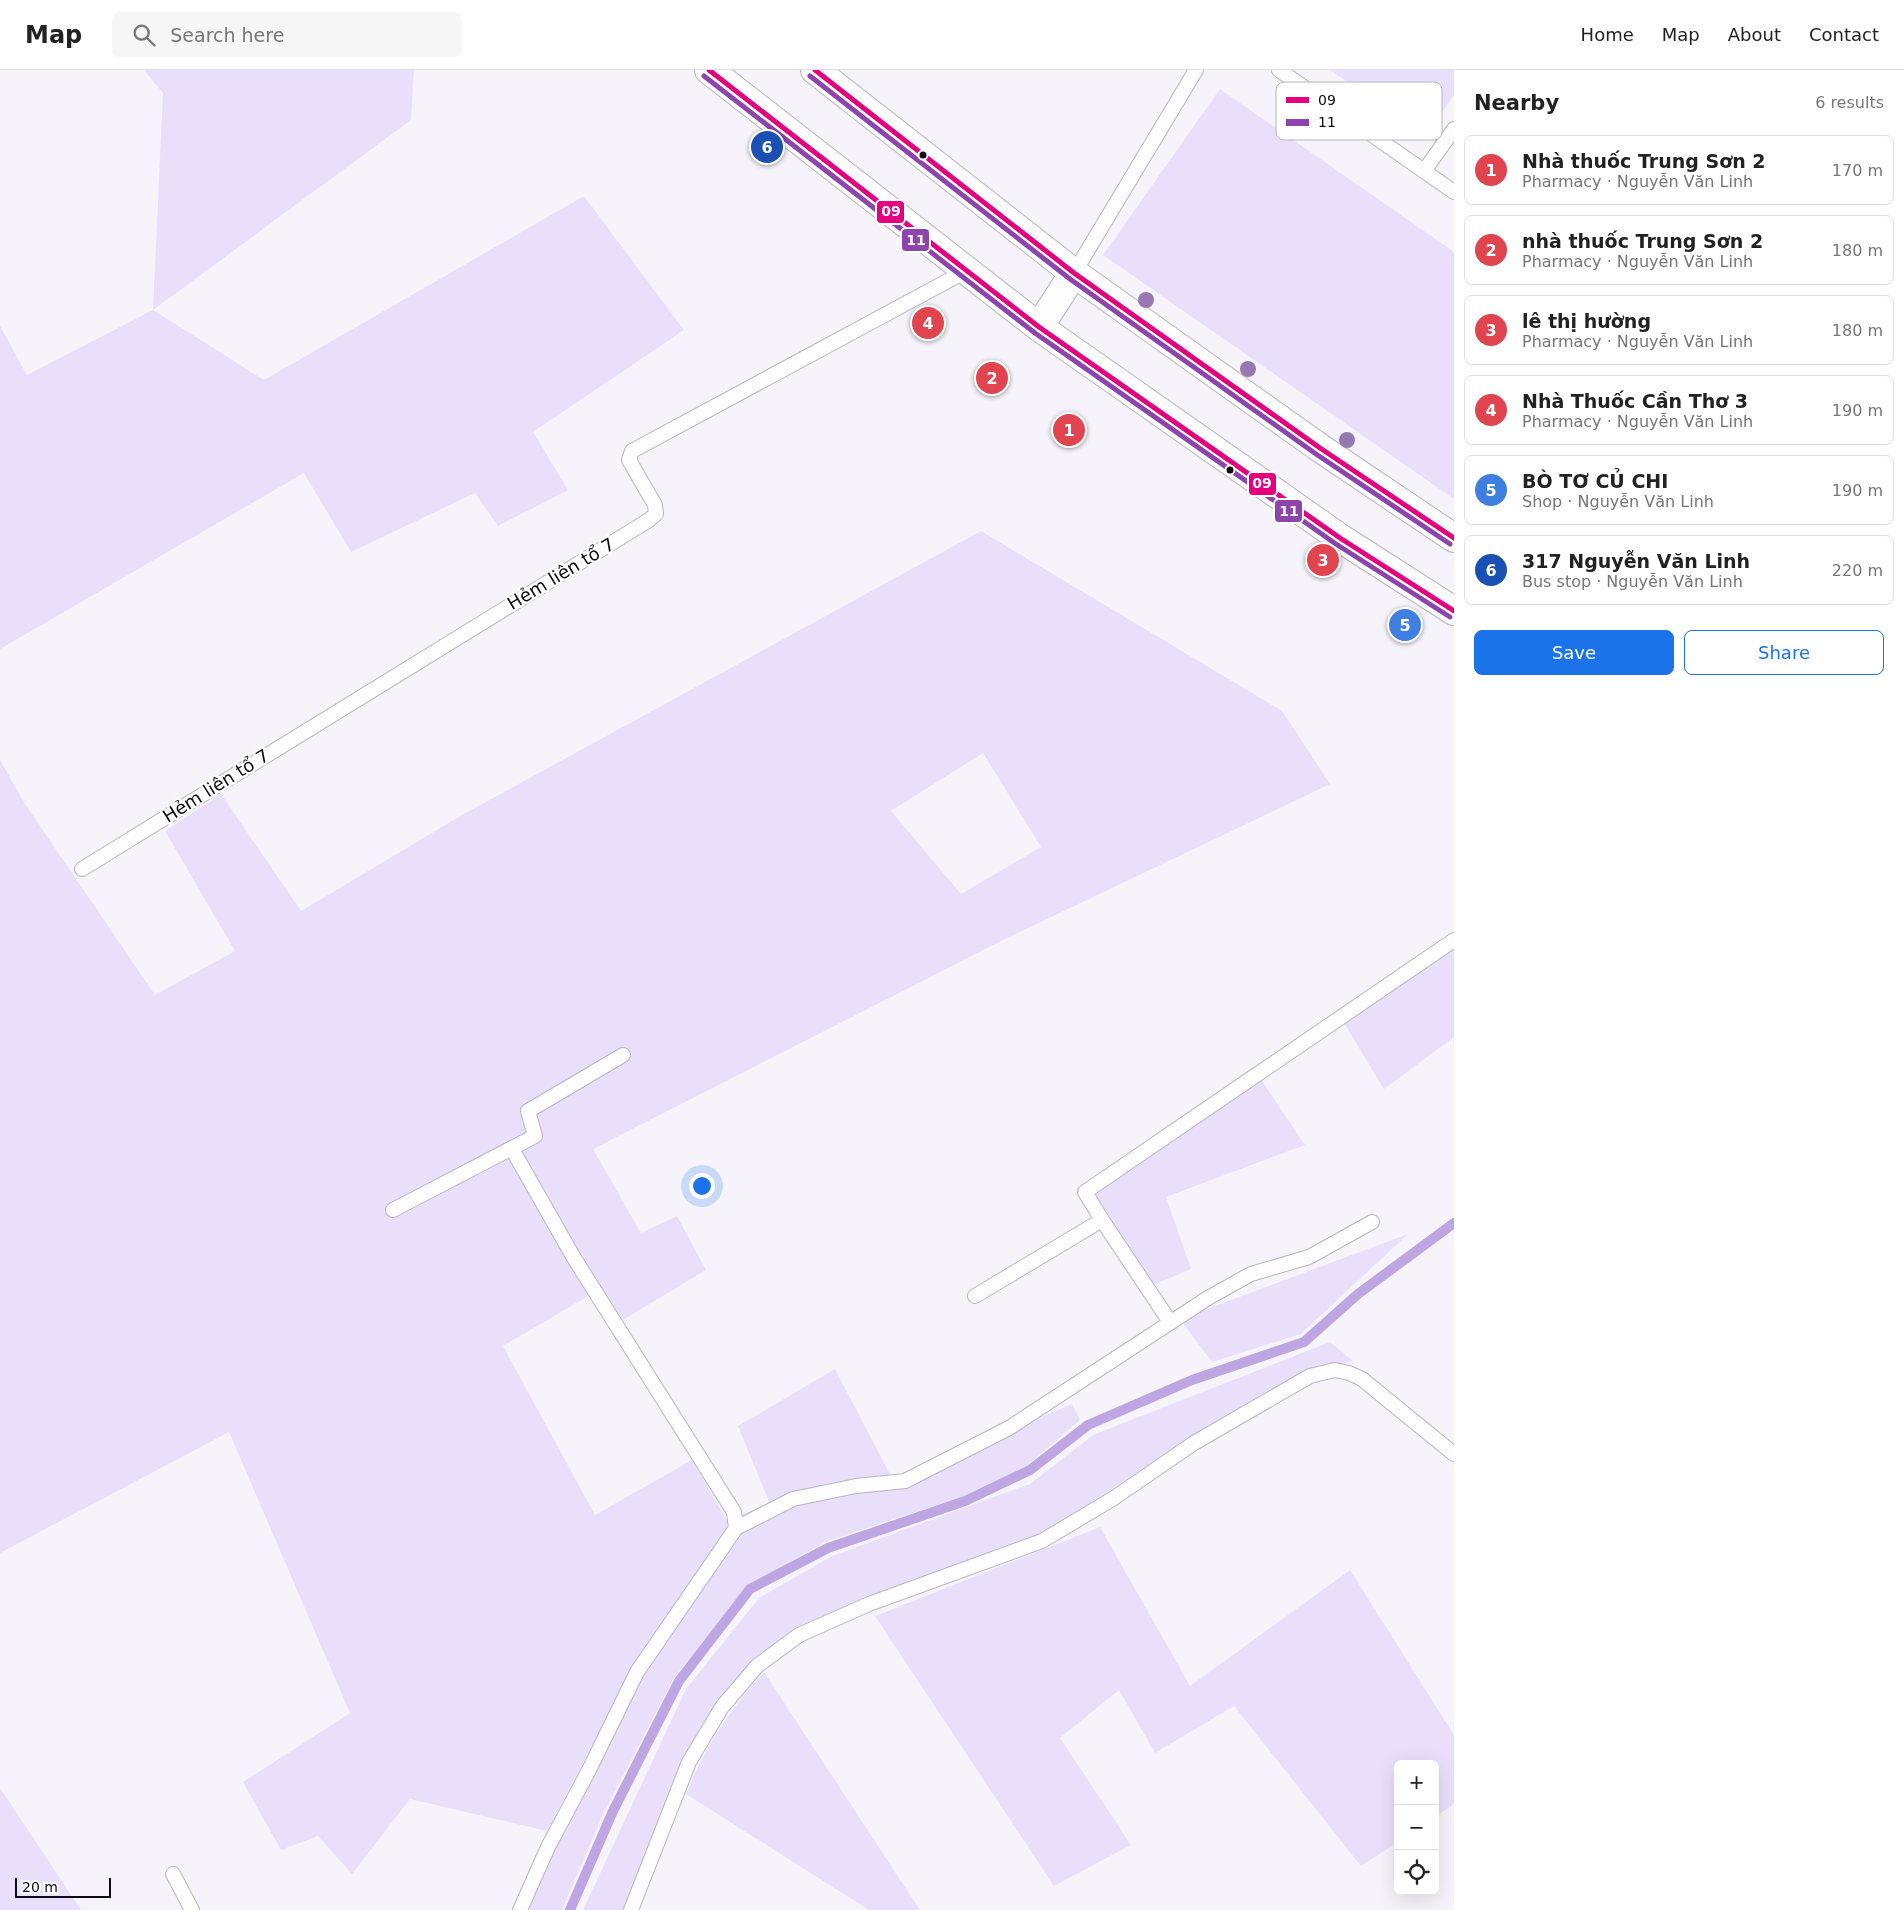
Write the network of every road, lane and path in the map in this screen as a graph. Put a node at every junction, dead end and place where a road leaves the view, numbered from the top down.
1 (709, 70) edge
2 (815, 70) edge
3 (1196, 70) edge
4 (1279, 70) edge
5 (1296, 82) edge
6 (1454, 129) edge
7 (1379, 140) edge
8 (1424, 171) junction
9 (1454, 192) edge
10 (966, 271) junction
11 (1074, 273) junction
12 (1039, 327) junction
13 (1454, 538) edge
14 (1454, 610) edge
15 (82, 869) dead end
16 (1454, 940) edge
17 (623, 1055) dead end
18 (512, 1149) junction
19 (393, 1210) dead end
20 (1102, 1220) junction
21 (1372, 1222) dead end
22 (975, 1296) dead end
23 (1170, 1322) junction
24 (1454, 1454) edge
25 (736, 1528) junction
26 (172, 1874) dead end
27 (192, 1910) edge
28 (520, 1910) edge
29 (631, 1910) edge

1 - 10 highway
2 - 11 highway
3 - 11 lane
4 - 5 lane
6 - 8 lane
7 - 8 lane
8 - 9 lane
10 - 12 highway
10 - 15 lane, Hẻm liên tổ 7
11 - 12 highway
11 - 13 highway
12 - 14 highway
16 - 20 lane
17 - 18 lane
18 - 19 lane
18 - 25 lane
20 - 22 lane
20 - 23 lane
21 - 23 lane
23 - 25 lane
24 - 29 lane
25 - 28 lane
26 - 27 lane

